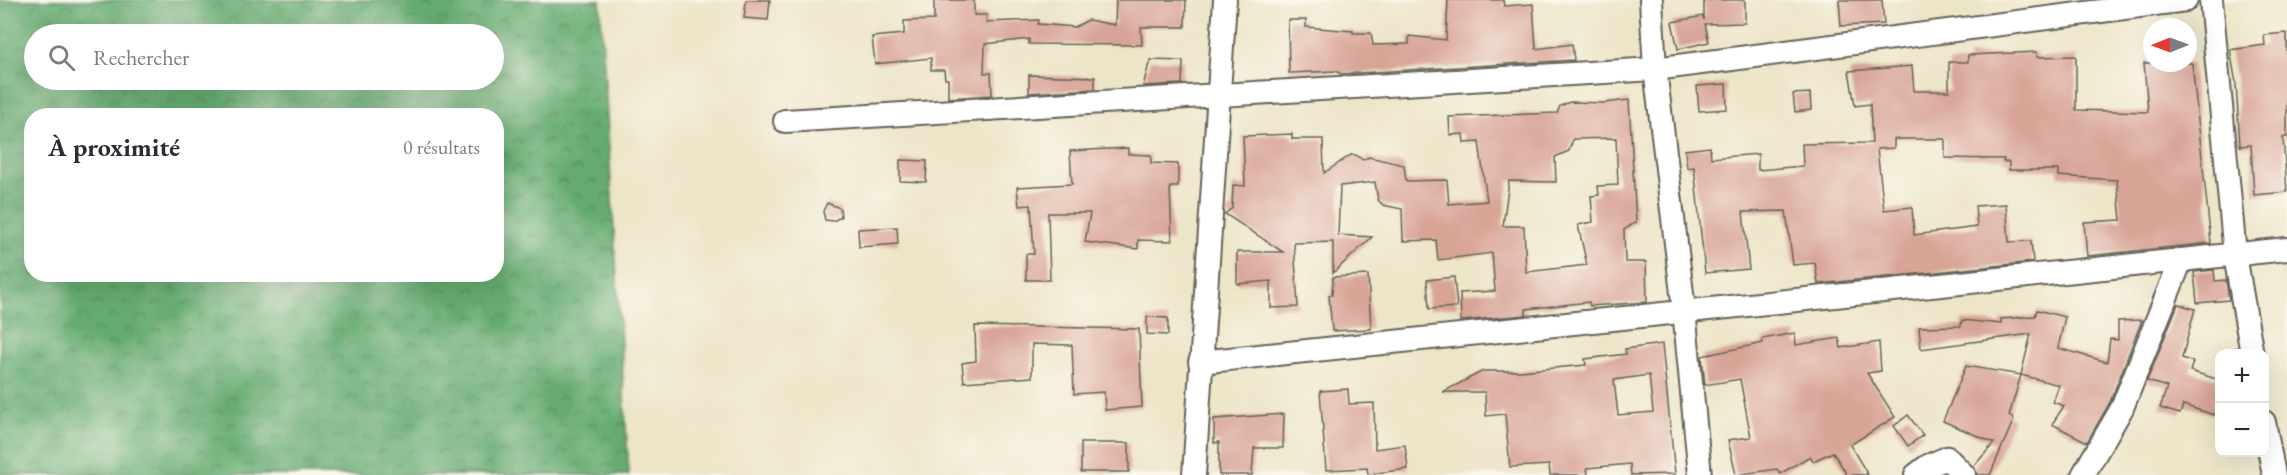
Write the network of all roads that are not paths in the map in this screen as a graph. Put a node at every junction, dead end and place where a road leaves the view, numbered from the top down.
1 (1224, 0) edge
2 (1651, 0) edge
3 (2186, 0) edge
4 (2211, 0) edge
5 (1655, 69) junction
6 (1220, 94) junction
7 (785, 121) dead end
8 (2287, 249) edge
9 (2235, 255) junction
10 (2181, 261) junction
11 (1683, 310) junction
12 (2251, 349) edge
13 (1200, 362) junction
14 (2269, 446) edge
15 (1194, 475) edge
16 (1700, 475) edge
17 (1916, 475) edge
18 (1964, 475) edge
19 (2083, 475) edge
20 (2274, 475) edge

1 - 6 street
2 - 5 street
3 - 5 street
4 - 9 street
5 - 6 street
5 - 11 street
6 - 7 street
6 - 13 street
8 - 9 street
9 - 10 street
9 - 12 street
10 - 11 street
10 - 19 street
11 - 13 street
11 - 16 street
13 - 15 street
14 - 20 street
17 - 18 street

